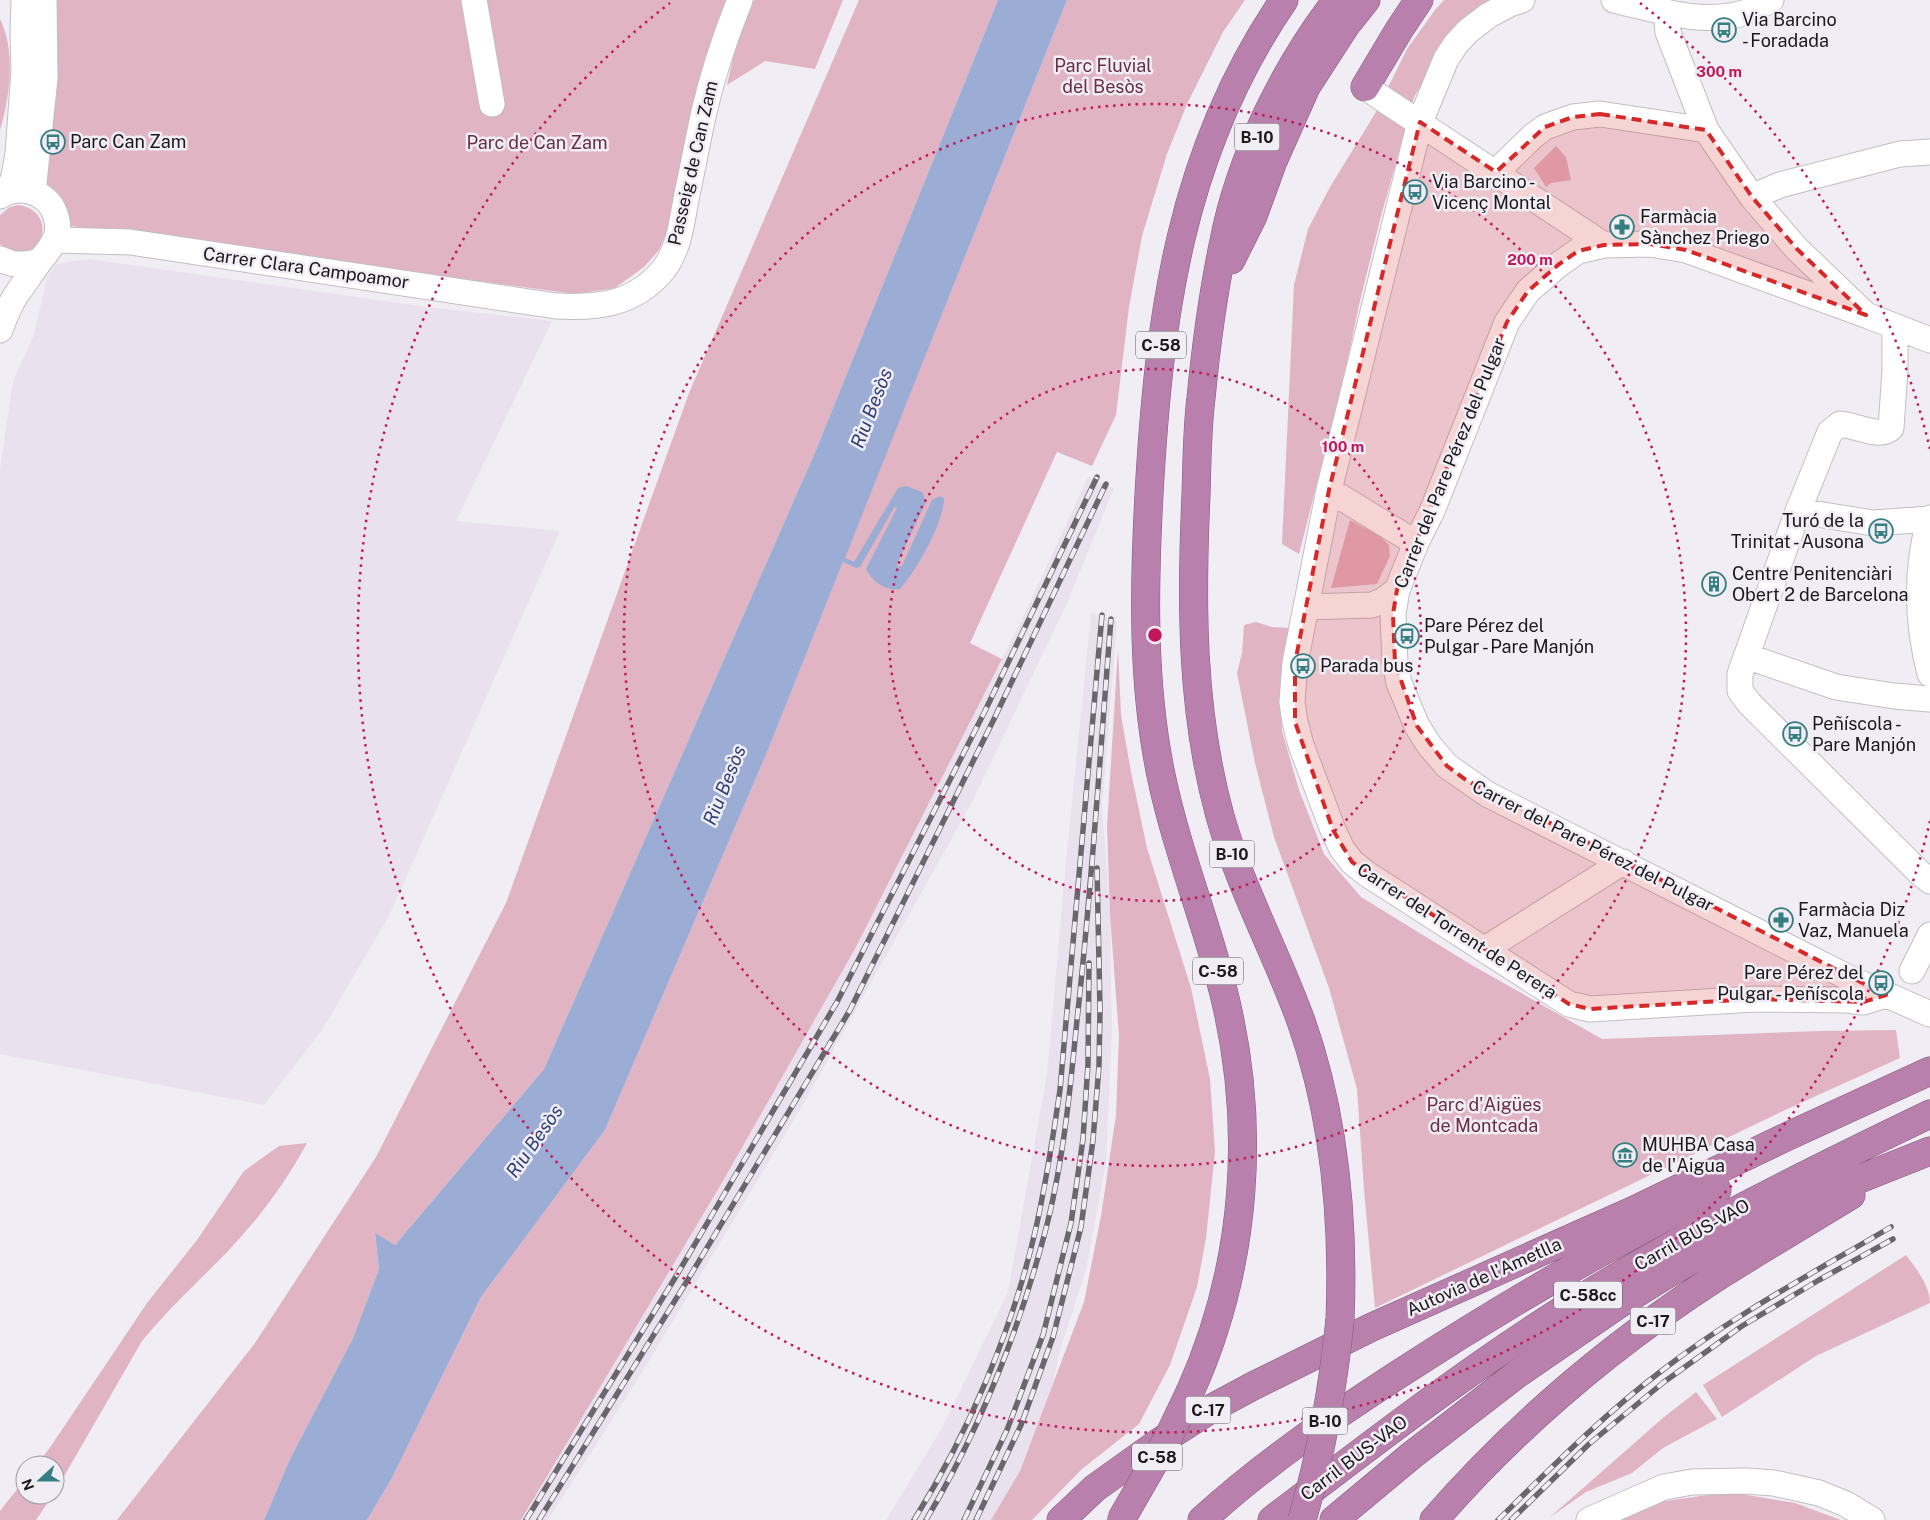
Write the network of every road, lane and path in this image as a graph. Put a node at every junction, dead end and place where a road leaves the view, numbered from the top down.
1 (24, 0) edge
2 (44, 0) edge
3 (474, 0) edge
4 (740, 0) edge
5 (1284, 0) edge
6 (1337, 0) edge
7 (1366, 0) edge
8 (1419, 0) edge
9 (1522, 0) edge
10 (1614, 0) edge
11 (1771, 0) edge
12 (1666, 12) junction
13 (1366, 87) joint
14 (492, 104) dead end
15 (1420, 122) junction
16 (1706, 130) junction
17 (1930, 152) edge
18 (1496, 172) junction
19 (33, 192) junction
20 (2, 195) edge
21 (1752, 197) junction
22 (56, 240) junction
23 (1604, 245) junction
24 (1797, 249) junction
25 (0, 259) edge
26 (40, 261) junction
27 (1769, 280) junction
28 (1216, 290) junction
29 (556, 306) joint
30 (1866, 315) junction
31 (1895, 328) junction
32 (0, 330) edge
33 (1930, 340) edge
34 (1329, 490) junction
35 (1798, 511) junction
36 (1930, 519) edge
37 (1416, 543) junction
38 (1397, 590) junction
39 (1306, 607) junction
40 (1743, 665) junction
41 (1930, 674) edge
42 (1930, 699) edge
43 (1623, 862) junction
44 (1930, 881) edge
45 (1930, 935) edge
46 (1485, 950) junction
47 (1912, 971) dead end
48 (1849, 989) junction
49 (1930, 1014) edge
50 (1930, 1071) edge
51 (1930, 1089) edge
52 (1930, 1114) edge
53 (1930, 1151) edge
54 (1904, 1163) junction
55 (1698, 1200) junction
56 (1362, 1398) junction
57 (1061, 1520) edge
58 (1120, 1520) edge
59 (1202, 1520) edge
60 (1219, 1520) edge
61 (1268, 1520) edge
62 (1272, 1520) edge
63 (1302, 1520) edge
64 (1334, 1520) edge
65 (1434, 1520) edge
66 (1589, 1520) edge
67 (1872, 1520) edge

1 - 20 street
2 - 19 street
3 - 14 street
4 - 29 street, Passeig de Can Zam
5 - 58 highway, C-58, bridge
6 - 28 highway, B-10
7 - 28 highway
8 - 13 highway
9 - 15 street, Carrer del Torrent de Perera
10 - 12 street
11 - 12 street
12 - 16 street
13 - 15 street
15 - 18 street
15 - 34 street, Carrer del Torrent de Perera
16 - 18 street
16 - 21 street
17 - 21 street
18 - 23 street
19 - 20 street
19 - 22 street
21 - 24 street
22 - 26 street
22 - 29 street, Carrer Clara Campoamor
23 - 27 street, Carrer del Pare Pérez del Pulgar
23 - 37 street, Carrer del Pare Pérez del Pulgar
24 - 27 street
24 - 30 street
25 - 26 street
26 - 32 street
27 - 30 street, Carrer del Pare Pérez del Pulgar
28 - 63 highway, B-10, bridge
30 - 31 street, Carrer del Pare Pérez del Pulgar
31 - 33 street, Carrer del Pare Pérez del Pulgar
31 - 35 street
34 - 37 street
34 - 39 street, Carrer del Torrent de Perera
35 - 36 street
35 - 40 street
36 - 41 street
37 - 38 street, Carrer del Pare Pérez del Pulgar
38 - 39 street
38 - 43 street, Carrer del Pare Pérez del Pulgar
39 - 46 street, Carrer del Torrent de Perera
40 - 42 street
40 - 44 street
43 - 46 street
43 - 48 street, Carrer del Pare Pérez del Pulgar
45 - 47 street
46 - 48 street, Carrer del Torrent de Perera
48 - 49 street, Carrer del Torrent de Perera
50 - 57 highway, Autovia de l'Ametlla / C-17
51 - 55 highway
52 - 62 highway, Carril BUS-VAO / C-58cc
53 - 54 highway
54 - 64 highway
54 - 65 highway, C-17
55 - 56 highway
55 - 61 highway
56 - 59 highway
56 - 60 highway
66 - 67 street

